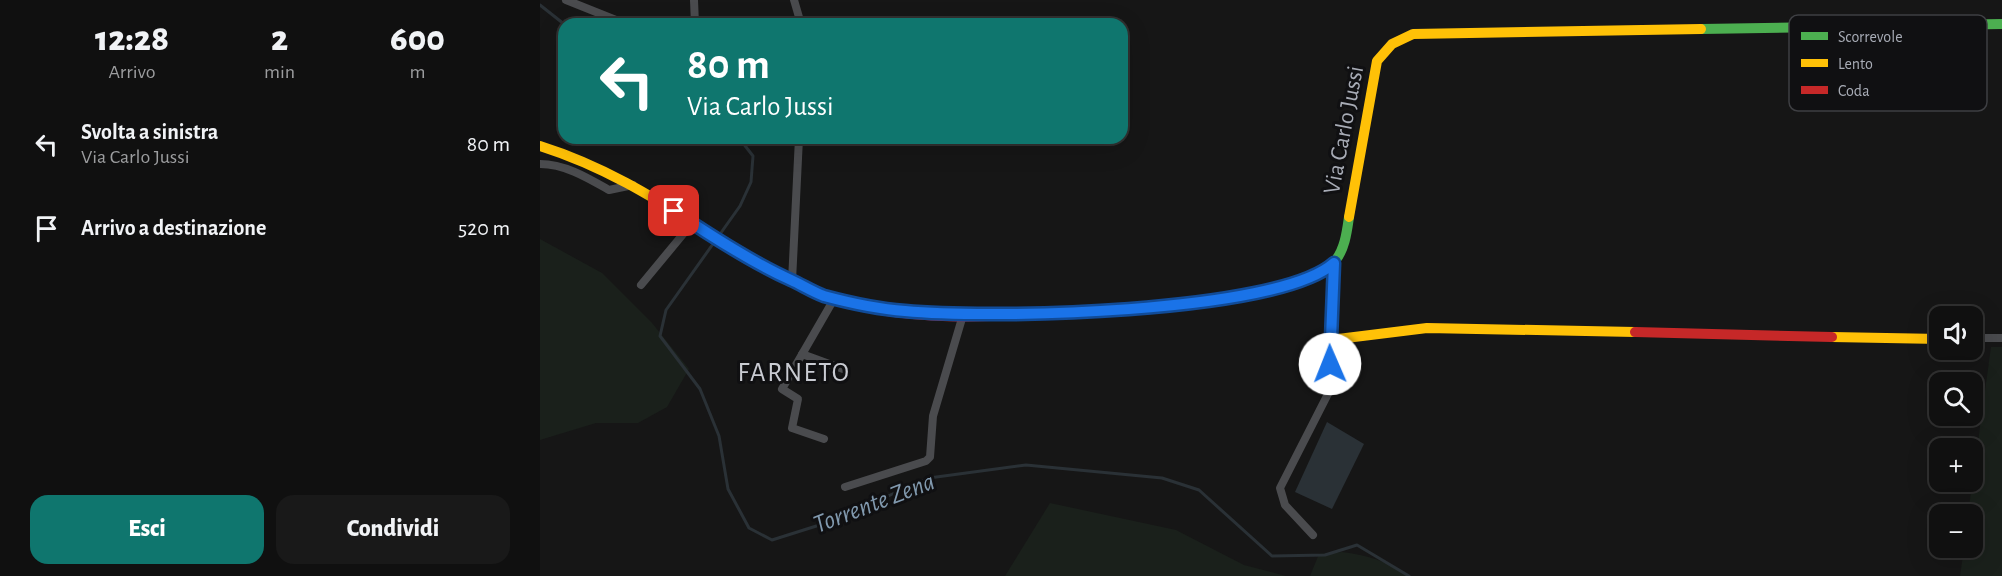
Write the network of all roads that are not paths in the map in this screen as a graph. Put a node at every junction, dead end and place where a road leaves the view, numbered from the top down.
1 (566, 0) edge
2 (694, 0) edge
3 (794, 0) edge
4 (611, 18) edge
5 (695, 18) edge
6 (799, 18) edge
7 (1987, 24) edge
8 (2002, 24) edge
9 (1789, 28) edge
10 (799, 144) edge
11 (540, 147) edge
12 (540, 164) edge
13 (633, 185) junction
14 (689, 227) dead end
15 (1334, 263) junction
16 (792, 280) junction
17 (641, 285) dead end
18 (834, 298) junction
19 (963, 315) junction
20 (1983, 338) edge
21 (2002, 338) edge
22 (1929, 339) edge
23 (1330, 340) junction
24 (802, 354) junction
25 (843, 369) dead end
26 (824, 439) dead end
27 (845, 487) dead end
28 (1313, 535) dead end

1 - 4 street
2 - 5 street
3 - 6 street
7 - 8 street, Via Carlo Jussi
9 - 15 street, Via Carlo Jussi
10 - 16 street
11 - 13 street
12 - 13 street
13 - 16 street
14 - 17 street
15 - 19 street
15 - 23 street, Via Carlo Jussi
16 - 18 street
18 - 19 street
18 - 24 street
19 - 27 street
20 - 21 street
22 - 23 street
23 - 28 street, Via Carlo Jussi
24 - 25 street
24 - 26 street

